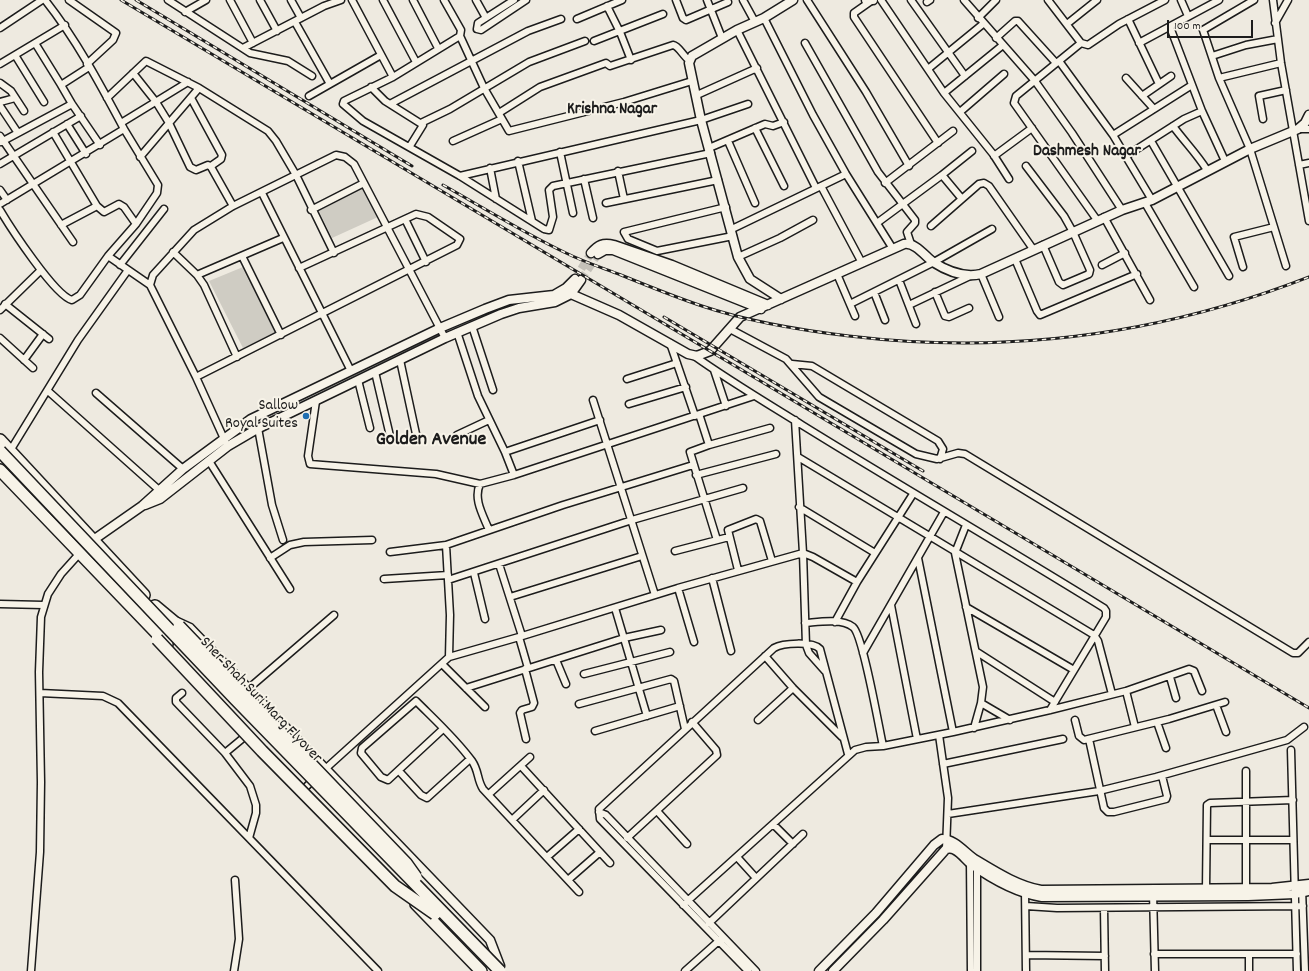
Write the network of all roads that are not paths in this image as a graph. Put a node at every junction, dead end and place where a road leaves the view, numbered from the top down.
1 (43, 0) edge
2 (68, 0) edge
3 (206, 0) edge
4 (230, 0) edge
5 (260, 0) edge
6 (291, 0) edge
7 (321, 0) edge
8 (341, 0) edge
9 (352, 0) edge
10 (383, 0) edge
11 (412, 0) edge
12 (444, 0) edge
13 (476, 0) edge
14 (526, 0) edge
15 (622, 0) edge
16 (676, 0) edge
17 (706, 0) edge
18 (744, 0) edge
19 (793, 0) edge
20 (808, 0) edge
21 (870, 0) edge
22 (881, 0) edge
23 (911, 0) edge
24 (964, 0) edge
25 (996, 0) edge
26 (1048, 0) edge
27 (1097, 0) edge
28 (1165, 0) edge
29 (1181, 0) edge
30 (1219, 0) edge
31 (1254, 0) edge
32 (1273, 0) edge
33 (1288, 0) edge
34 (171, 1) edge
35 (510, 1) edge
36 (728, 2) dead end
37 (324, 6) junction
38 (607, 6) junction
39 (711, 11) junction
40 (185, 12) junction
41 (663, 14) dead end
42 (1188, 16) junction
43 (486, 18) junction
44 (764, 18) junction
45 (978, 18) junction
46 (577, 19) dead end
47 (1128, 19) junction
48 (298, 20) junction
49 (561, 20) dead end
50 (755, 22) junction
51 (1275, 23) junction
52 (983, 24) junction
53 (1067, 24) junction
54 (65, 25) junction
55 (1170, 27) junction
56 (0, 28) edge
57 (737, 30) junction
58 (277, 31) junction
59 (620, 32) junction
60 (460, 36) junction
61 (722, 38) junction
62 (996, 38) junction
63 (1278, 39) junction
64 (594, 40) dead end
65 (584, 41) dead end
66 (36, 43) junction
67 (254, 43) junction
68 (805, 43) dead end
69 (1081, 43) junction
70 (1139, 43) junction
71 (1003, 45) junction
72 (243, 48) junction
73 (438, 48) junction
74 (948, 52) junction
75 (381, 54) junction
76 (16, 55) junction
77 (1212, 56) junction
78 (472, 59) junction
79 (631, 60) junction
80 (689, 60) junction
81 (416, 62) junction
82 (1058, 62) junction
83 (1281, 63) junction
84 (0, 64) edge
85 (88, 65) junction
86 (756, 68) junction
87 (928, 69) junction
88 (133, 73) junction
89 (1004, 74) dead end
90 (312, 76) dead end
91 (965, 76) junction
92 (1171, 76) dead end
93 (393, 77) junction
94 (1126, 78) dead end
95 (1219, 78) junction
96 (692, 81) junction
97 (1035, 81) junction
98 (188, 82) junction
99 (0, 83) edge
100 (61, 84) junction
101 (330, 84) junction
102 (1159, 84) junction
103 (1192, 85) junction
104 (371, 87) junction
105 (199, 88) junction
106 (484, 88) junction
107 (1286, 90) junction
108 (944, 93) junction
109 (697, 95) junction
110 (309, 96) dead end
111 (1142, 96) junction
112 (15, 98) junction
113 (107, 98) junction
114 (190, 98) junction
115 (0, 102) edge
116 (44, 102) dead end
117 (156, 102) junction
118 (72, 104) junction
119 (390, 104) junction
120 (748, 104) dead end
121 (0, 106) edge
122 (1154, 108) junction
123 (24, 111) dead end
124 (960, 112) junction
125 (1202, 112) junction
126 (1309, 115) edge
127 (81, 116) junction
128 (500, 116) junction
129 (1262, 119) dead end
130 (701, 120) junction
131 (784, 122) junction
132 (121, 123) junction
133 (169, 123) junction
134 (421, 123) junction
135 (67, 124) junction
136 (1173, 126) junction
137 (755, 128) junction
138 (1032, 128) junction
139 (124, 129) junction
140 (1309, 129) edge
141 (1295, 130) junction
142 (953, 131) dead end
143 (53, 132) junction
144 (18, 133) junction
145 (1113, 135) junction
146 (1, 140) edge
147 (453, 141) dead end
148 (728, 141) junction
149 (1151, 141) junction
150 (938, 143) junction
151 (100, 145) junction
152 (410, 146) junction
153 (1250, 149) junction
154 (710, 150) junction
155 (972, 151) dead end
156 (560, 152) junction
157 (86, 154) junction
158 (14, 156) junction
159 (140, 156) junction
160 (994, 156) junction
161 (1126, 156) junction
162 (518, 161) junction
163 (1225, 161) junction
164 (72, 162) junction
165 (1309, 163) edge
166 (0, 164) edge
167 (1299, 165) junction
168 (211, 166) junction
169 (909, 166) junction
170 (1026, 166) dead end
171 (490, 168) junction
172 (1207, 170) junction
173 (618, 171) junction
174 (846, 174) junction
175 (296, 175) junction
176 (942, 175) junction
177 (460, 176) junction
178 (584, 179) junction
179 (1009, 179) dead end
180 (718, 180) junction
181 (364, 183) junction
182 (566, 183) junction
183 (885, 183) junction
184 (33, 184) junction
185 (784, 186) dead end
186 (1178, 186) junction
187 (819, 187) junction
188 (0, 190) edge
189 (1306, 190) edge
190 (262, 194) junction
191 (496, 199) junction
192 (624, 199) junction
193 (962, 199) junction
194 (7, 200) junction
195 (1149, 202) junction
196 (606, 203) dead end
197 (755, 203) dead end
198 (0, 204) edge
199 (903, 205) junction
200 (97, 206) junction
201 (233, 206) junction
202 (726, 207) junction
203 (164, 209) dead end
204 (0, 210) edge
205 (311, 210) junction
206 (1122, 210) junction
207 (573, 213) dead end
208 (593, 218) dead end
209 (405, 219) junction
210 (1101, 219) junction
211 (813, 220) dead end
212 (532, 221) junction
213 (1309, 221) edge
214 (877, 223) junction
215 (136, 224) junction
216 (61, 225) junction
217 (931, 226) dead end
218 (1274, 227) junction
219 (388, 228) junction
220 (992, 229) dead end
221 (732, 232) junction
222 (1073, 232) junction
223 (283, 238) junction
224 (73, 242) dead end
225 (911, 244) junction
226 (1043, 245) junction
227 (893, 249) junction
228 (1033, 250) junction
229 (173, 252) junction
230 (334, 253) junction
231 (1125, 253) junction
232 (595, 254) dead end
233 (108, 256) junction
234 (242, 256) junction
235 (738, 257) junction
236 (1015, 259) junction
237 (426, 262) junction
238 (934, 262) junction
239 (862, 263) junction
240 (120, 265) junction
241 (1102, 265) dead end
242 (1286, 266) dead end
243 (1243, 267) dead end
244 (299, 268) junction
245 (41, 270) junction
246 (128, 270) junction
247 (410, 271) junction
248 (837, 274) junction
249 (981, 274) junction
250 (1137, 274) junction
251 (197, 275) junction
252 (970, 276) junction
253 (1229, 276) dead end
254 (578, 279) tunnel mouth
255 (899, 280) junction
256 (150, 285) junction
257 (1194, 287) dead end
258 (569, 291) junction
259 (874, 292) junction
260 (935, 292) junction
261 (781, 298) junction
262 (1150, 300) dead end
263 (5, 304) junction
264 (850, 304) junction
265 (909, 305) junction
266 (764, 307) junction
267 (969, 308) dead end
268 (0, 310) edge
269 (322, 314) junction
270 (855, 316) dead end
271 (999, 318) dead end
272 (886, 320) dead end
273 (916, 324) dead end
274 (472, 326) junction
275 (440, 328) junction
276 (730, 329) junction
277 (457, 332) junction
278 (43, 334) junction
279 (281, 335) junction
280 (0, 338) edge
281 (444, 338) junction
282 (50, 339) dead end
283 (670, 343) junction
284 (692, 355) junction
285 (237, 357) junction
286 (24, 360) junction
287 (400, 360) junction
288 (677, 363) junction
289 (792, 364) junction
290 (33, 368) dead end
291 (714, 370) junction
292 (351, 371) junction
293 (375, 372) junction
294 (196, 377) junction
295 (627, 379) dead end
296 (358, 380) junction
297 (686, 387) junction
298 (492, 390) dead end
299 (48, 391) junction
300 (96, 393) dead end
301 (303, 394) junction
302 (754, 396) junction
303 (593, 400) dead end
304 (316, 401) junction
305 (308, 404) junction
306 (629, 404) dead end
307 (726, 406) junction
308 (697, 415) junction
309 (489, 420) junction
310 (600, 420) junction
311 (795, 420) junction
312 (258, 428) junction
313 (370, 428) dead end
314 (770, 428) dead end
315 (416, 434) dead end
316 (457, 435) dead end
317 (390, 436) dead end
318 (223, 438) junction
319 (0, 440) edge
320 (607, 444) junction
321 (709, 445) junction
322 (228, 446) junction
323 (5, 451) edge
324 (505, 452) junction
325 (776, 454) dead end
326 (798, 457) junction
327 (940, 459) junction
328 (0, 460) edge
329 (209, 461) junction
330 (692, 465) junction
331 (183, 469) junction
332 (0, 470) edge
333 (514, 475) junction
334 (696, 475) junction
335 (480, 484) junction
336 (622, 486) junction
337 (743, 488) dead end
338 (159, 490) junction
339 (913, 494) junction
340 (704, 500) junction
341 (142, 506) junction
342 (799, 507) junction
343 (944, 512) junction
344 (897, 518) junction
345 (632, 520) junction
346 (966, 525) junction
347 (489, 530) junction
348 (729, 537) junction
349 (930, 537) junction
350 (92, 540) junction
351 (283, 540) dead end
352 (372, 540) dead end
353 (717, 540) junction
354 (446, 545) junction
355 (675, 551) dead end
356 (390, 552) dead end
357 (803, 553) junction
358 (875, 553) junction
359 (955, 553) junction
360 (80, 554) junction
361 (642, 556) junction
362 (270, 558) junction
363 (918, 558) junction
364 (772, 561) junction
365 (499, 564) junction
366 (738, 570) junction
367 (474, 573) junction
368 (448, 577) junction
369 (712, 578) junction
370 (384, 579) dead end
371 (857, 582) junction
372 (678, 588) junction
373 (290, 589) dead end
374 (655, 595) junction
375 (510, 597) junction
376 (0, 604) edge
377 (43, 605) junction
378 (891, 605) junction
379 (155, 606) junction
380 (966, 607) junction
381 (615, 608) junction
382 (138, 614) junction
383 (334, 615) dead end
384 (485, 619) dead end
385 (835, 622) junction
386 (177, 623) junction
387 (805, 623) junction
388 (661, 630) dead end
389 (1094, 635) junction
390 (520, 637) junction
391 (624, 638) junction
392 (694, 642) dead end
393 (1309, 642) edge
394 (806, 645) junction
395 (731, 651) dead end
396 (670, 652) dead end
397 (977, 652) junction
398 (863, 653) junction
399 (765, 656) junction
400 (449, 657) junction
401 (556, 660) junction
402 (631, 662) junction
403 (442, 664) junction
404 (527, 669) junction
405 (1074, 670) junction
406 (826, 672) junction
407 (584, 674) dead end
408 (1170, 677) junction
409 (566, 684) dead end
410 (466, 688) junction
411 (638, 688) junction
412 (793, 688) junction
413 (248, 689) junction
414 (1126, 691) junction
415 (1202, 691) dead end
416 (182, 692) dead end
417 (40, 693) junction
418 (410, 694) junction
419 (1112, 694) junction
420 (1176, 698) dead end
421 (416, 701) junction
422 (1055, 702) junction
423 (1225, 702) dead end
424 (981, 703) junction
425 (579, 704) dead end
426 (1216, 705) junction
427 (680, 706) junction
428 (486, 707) dead end
429 (1050, 710) junction
430 (646, 716) junction
431 (758, 720) dead end
432 (1010, 720) junction
433 (1075, 720) dead end
434 (692, 722) junction
435 (1157, 722) junction
436 (1304, 727) dead end
437 (974, 728) junction
438 (1135, 728) junction
439 (443, 729) junction
440 (685, 729) junction
441 (595, 731) dead end
442 (251, 732) junction
443 (953, 732) junction
444 (1226, 732) dead end
445 (939, 735) junction
446 (842, 737) junction
447 (526, 739) dead end
448 (917, 739) junction
449 (1062, 739) dead end
450 (1088, 739) junction
451 (883, 746) junction
452 (1166, 748) dead end
453 (1291, 750) dead end
454 (225, 753) junction
455 (848, 754) junction
456 (530, 757) dead end
457 (470, 759) junction
458 (943, 764) junction
459 (521, 766) junction
460 (399, 771) junction
461 (1246, 771) dead end
462 (321, 773) junction
463 (1162, 776) junction
464 (304, 788) junction
465 (544, 790) junction
466 (1100, 791) junction
467 (489, 794) junction
468 (1293, 800) junction
469 (1246, 801) junction
470 (656, 811) junction
471 (599, 812) junction
472 (948, 814) junction
473 (512, 820) junction
474 (773, 824) junction
475 (579, 829) junction
476 (803, 834) dead end
477 (249, 838) junction
478 (627, 838) junction
479 (946, 839) junction
480 (1207, 840) junction
481 (1247, 840) junction
482 (1293, 840) junction
483 (687, 844) dead end
484 (792, 844) junction
485 (946, 849) junction
486 (600, 852) junction
487 (547, 857) junction
488 (737, 857) junction
489 (973, 862) junction
490 (610, 863) dead end
491 (661, 878) junction
492 (756, 878) junction
493 (235, 880) dead end
494 (568, 880) junction
495 (1206, 889) junction
496 (1246, 889) junction
497 (1302, 889) edge
498 (1025, 890) junction
499 (579, 892) dead end
500 (1153, 893) junction
501 (685, 903) junction
502 (1026, 906) junction
503 (1154, 906) junction
504 (1300, 907) junction
505 (1104, 908) junction
506 (438, 912) junction
507 (709, 923) junction
508 (721, 939) junction
509 (1154, 954) junction
510 (1249, 954) junction
511 (1297, 954) junction
512 (1026, 955) junction
513 (1105, 956) junction
514 (499, 970) edge
515 (31, 971) edge
516 (234, 971) edge
517 (378, 971) edge
518 (480, 971) edge
519 (685, 971) edge
520 (748, 971) edge
521 (756, 971) edge
522 (819, 971) edge
523 (833, 971) edge
524 (971, 971) edge
525 (978, 971) edge
526 (1026, 971) edge
527 (1105, 971) edge
528 (1155, 971) edge
529 (1249, 971) edge
530 (1297, 971) edge
531 (1305, 971) edge

1 - 54 street
1 - 56 street
2 - 85 street
3 - 40 street
4 - 67 street
5 - 58 street
6 - 48 street
7 - 37 street
8 - 37 street
9 - 75 street
10 - 81 street
11 - 73 street
12 - 60 street
13 - 43 street
14 - 43 street
15 - 38 street
16 - 39 street
17 - 39 street
18 - 50 street
19 - 44 street
20 - 169 street
21 - 150 street
22 - 87 street
23 - 74 street
24 - 45 street
25 - 45 street
26 - 53 street
27 - 53 street
28 - 47 street
29 - 42 street
30 - 42 street
31 - 77 street
32 - 51 street
33 - 51 street
34 - 40 street
35 - 43 street
36 - 39 street
37 - 48 street
38 - 46 street
38 - 59 street
39 - 61 street
40 - 72 street
41 - 59 street
42 - 55 street
44 - 50 street
44 - 174 street
45 - 52 street
47 - 69 street
47 - 70 street
48 - 58 street
48 - 101 street
49 - 78 street
50 - 57 street
51 - 63 street
52 - 62 street
52 - 74 street
53 - 69 street
54 - 66 street
54 - 85 street
55 - 70 street
55 - 103 street
57 - 61 street
57 - 86 street
58 - 67 street
59 - 64 street
59 - 79 street
60 - 73 street
60 - 78 street
61 - 80 street
62 - 71 street
62 - 82 street
63 - 77 street
63 - 83 street
65 - 106 street
66 - 76 street
66 - 100 street
67 - 72 street
68 - 183 street
69 - 82 street
70 - 102 street
71 - 91 street
71 - 97 street
72 - 90 street
73 - 81 street
74 - 87 street
74 - 91 street
75 - 93 street
75 - 101 street
76 - 84 street
76 - 116 street
77 - 95 street
78 - 106 street
78 - 119 street
79 - 80 street
79 - 128 street
80 - 96 street
81 - 93 street
82 - 97 street
82 - 145 street
83 - 95 street
83 - 107 street
85 - 100 street
85 - 113 street
86 - 109 street
86 - 131 street
87 - 108 street
88 - 98 street
88 - 113 street
88 - 117 street
89 - 124 street
91 - 108 street
92 - 102 street
93 - 104 street
94 - 111 street
95 - 153 street
96 - 109 street
96 - 128 street
97 - 138 street
97 - 206 street
98 - 105 street
98 - 117 street
99 - 112 street
100 - 118 street
101 - 110 street
102 - 111 street
103 - 122 street
103 - 125 street
104 - 119 street
104 - 152 street
105 - 114 street
105 - 175 street
106 - 128 street
106 - 134 street
107 - 129 street
107 - 141 street
108 - 124 street
109 - 130 street
111 - 122 street
112 - 115 street
112 - 123 street
113 - 132 street
114 - 133 street
114 - 168 street
117 - 132 street
117 - 133 street
118 - 127 street
118 - 144 street
119 - 134 street
120 - 130 street
121 - 144 street
122 - 145 street
124 - 160 street
125 - 136 street
125 - 163 street
126 - 141 street
127 - 135 street
127 - 151 street
128 - 147 street
130 - 154 street
130 - 156 street
131 - 137 street
131 - 187 street
132 - 139 street
133 - 159 street
133 - 168 street
134 - 152 street
135 - 143 street
135 - 157 street
136 - 149 street
136 - 172 street
137 - 148 street
137 - 185 street
138 - 160 street
138 - 210 street
139 - 151 street
139 - 159 street
140 - 141 street
141 - 153 street
141 - 167 street
142 - 150 street
143 - 158 street
143 - 164 street
144 - 146 street
145 - 161 street
146 - 158 street
148 - 154 street
148 - 197 street
149 - 161 street
149 - 186 street
150 - 169 street
151 - 157 street
152 - 177 street
153 - 163 street
153 - 218 street
154 - 173 street
154 - 180 street
155 - 176 street
156 - 162 street
156 - 182 street
157 - 164 street
158 - 166 street
158 - 184 street
159 - 215 street
160 - 179 street
161 - 195 street
162 - 171 street
162 - 212 street
163 - 172 street
164 - 184 street
164 - 200 street
165 - 167 street
167 - 189 street
168 - 201 street
169 - 183 street
170 - 222 street
171 - 177 street
171 - 191 street
172 - 186 street
173 - 178 street
173 - 192 street
174 - 187 street
174 - 214 street
175 - 181 street
175 - 190 street
175 - 205 street
176 - 193 street
176 - 199 street
177 - 191 street
178 - 182 street
178 - 208 street
180 - 192 street
180 - 202 street
181 - 205 street
181 - 219 street
182 - 207 street
182 - 212 street
183 - 199 street
184 - 194 street
184 - 216 street
186 - 195 street
186 - 253 street
187 - 221 street
187 - 239 street
188 - 194 street
189 - 213 street
190 - 201 street
190 - 223 street
191 - 212 street
192 - 196 street
193 - 217 street
193 - 228 street
194 - 198 street
195 - 206 street
195 - 257 street
199 - 214 street
199 - 225 street
200 - 215 street
200 - 216 street
201 - 229 street
202 - 221 street
202 - 221 street
203 - 240 street
204 - 245 street
205 - 230 street
206 - 210 street
209 - 219 street
209 - 237 street
209 - 237 street
210 - 222 street
210 - 231 street
211 - 235 street
214 - 227 street
215 - 233 street
216 - 224 street
218 - 242 street
218 - 243 street
219 - 230 street
219 - 247 street
220 - 238 street
221 - 235 street
222 - 226 street
222 - 226 street
223 - 234 street
223 - 244 street
225 - 227 street
225 - 238 street
226 - 228 street
227 - 239 street
228 - 236 street
229 - 251 street
229 - 256 street
230 - 244 street
231 - 241 street
231 - 250 street
232 - 266 street
233 - 240 street
233 - 245 street
234 - 251 street
234 - 279 street
235 - 261 street
236 - 249 street
236 - 250 street
237 - 247 street
238 - 252 street
238 - 255 street
239 - 248 street
240 - 246 street
244 - 269 street
245 - 263 street
246 - 256 street
246 - 299 street
247 - 269 street
247 - 275 street
248 - 261 street
248 - 264 street
249 - 252 street
249 - 271 street
250 - 262 street
251 - 285 street
252 - 260 street
254 - 258 street
255 - 259 street
255 - 265 street
256 - 294 street
258 - 274 street
258 - 275 street
258 - 283 street
259 - 264 street
259 - 272 street
260 - 265 street
260 - 267 street
261 - 266 street
263 - 268 street
263 - 278 street
264 - 270 street
265 - 273 street
266 - 276 street
269 - 279 street
269 - 292 street
274 - 277 street
274 - 298 street
275 - 281 street
275 - 292 street
276 - 284 street
276 - 289 street
277 - 281 street
277 - 309 street
278 - 282 street
278 - 286 street
279 - 285 street
280 - 286 street
281 - 287 street
283 - 284 street
283 - 288 street
284 - 291 street
285 - 294 street
286 - 290 street
287 - 293 street
287 - 315 street
288 - 295 street
288 - 297 street
289 - 327 street
289 - 327 street
291 - 302 street
291 - 307 street
292 - 301 street
293 - 296 street
293 - 317 street
294 - 318 street
296 - 304 street
296 - 313 street
297 - 306 street
297 - 308 street
299 - 323 street
299 - 338 street
300 - 331 street
301 - 305 street
301 - 318 street
302 - 307 street
302 - 311 street
303 - 310 street
304 - 305 street
304 - 335 street
305 - 312 street
307 - 308 street
308 - 320 street
308 - 321 street
309 - 316 street
309 - 324 street
310 - 320 street
310 - 324 street
311 - 326 street
311 - 339 street
312 - 322 street
312 - 351 street
314 - 321 street
318 - 322 street
318 - 331 street
319 - 323 highway
320 - 333 street
320 - 336 street
321 - 330 street
322 - 329 street
323 - 350 highway
323 - 506 highway, Sher Shah Suri Marg Flyover, bridge
324 - 333 street
325 - 334 street
326 - 342 street
326 - 344 street
327 - 393 street
328 - 506 highway, Sher Shah Suri Marg Flyover, bridge
329 - 341 street
329 - 362 street
330 - 334 street
330 - 336 street
331 - 338 street
332 - 360 highway
333 - 335 street
334 - 340 street
335 - 347 street
336 - 345 street
336 - 347 street
337 - 340 street
338 - 341 street
339 - 343 street
339 - 344 street
340 - 345 street
340 - 353 street
341 - 350 street
342 - 357 street
342 - 358 street
343 - 346 street
343 - 349 street
344 - 349 street
344 - 358 street
345 - 361 street
345 - 365 street
346 - 359 street
346 - 389 street
347 - 354 street
348 - 353 street
348 - 364 street
348 - 366 street
349 - 359 street
349 - 363 street
350 - 360 street
350 - 379 highway
352 - 362 street
353 - 355 street
354 - 356 street
354 - 368 street
357 - 364 street
357 - 371 street
357 - 387 street
358 - 371 street
359 - 380 street
359 - 389 street
360 - 377 street
360 - 382 highway
361 - 374 street
361 - 375 street
362 - 373 street
363 - 378 street
363 - 443 street
364 - 366 street
365 - 367 street
365 - 375 street
366 - 369 street
367 - 368 street
367 - 384 street
368 - 370 street
368 - 400 street
369 - 372 street
369 - 395 street
371 - 385 street
372 - 374 street
372 - 392 street
374 - 381 street
375 - 390 street
376 - 377 street
377 - 417 street
378 - 398 street
378 - 448 street
379 - 386 highway
379 - 462 highway
380 - 397 street
380 - 405 street
381 - 390 street
381 - 391 street
382 - 442 highway
382 - 506 highway, bridge
383 - 413 street
385 - 387 street
385 - 398 street
386 - 413 street
386 - 506 highway, bridge
387 - 394 street
388 - 391 street
389 - 405 street
389 - 419 street
390 - 400 street
390 - 404 street
391 - 401 street
391 - 402 street
394 - 399 street
394 - 406 street
394 - 406 street
396 - 402 street
397 - 422 street
397 - 424 street
398 - 451 street
399 - 412 street
399 - 434 street
400 - 403 street
401 - 404 street
401 - 409 street
402 - 407 street
402 - 411 street
403 - 410 street
403 - 418 street
404 - 410 street
404 - 447 street
405 - 422 street
406 - 446 street
408 - 414 street
408 - 415 street
408 - 420 street
410 - 428 street
411 - 425 street
411 - 427 street
411 - 430 street
412 - 431 street
412 - 446 street
413 - 462 street
414 - 419 street
414 - 438 street
416 - 454 street
417 - 477 street
417 - 515 street
418 - 421 street
418 - 462 street
419 - 429 street
421 - 439 street
421 - 460 street
422 - 429 street
423 - 426 street
424 - 432 street
424 - 437 street
426 - 435 street
426 - 444 street
427 - 430 street
427 - 440 street
429 - 432 street
430 - 441 street
432 - 437 street
433 - 450 street
434 - 440 street
434 - 470 street
435 - 438 street
435 - 452 street
436 - 463 street
437 - 443 street
438 - 450 street
439 - 457 street
439 - 460 street
440 - 471 street
442 - 454 street
442 - 464 highway
443 - 445 street
445 - 448 street
445 - 458 street
446 - 455 street
448 - 451 street
449 - 458 street
450 - 466 street
451 - 455 street
453 - 468 street
454 - 477 street
455 - 474 street
456 - 459 street
457 - 460 street
457 - 467 street
458 - 472 street
459 - 465 street
459 - 467 street
461 - 469 street
462 - 464 street
462 - 514 highway
463 - 466 street
463 - 466 street
464 - 518 highway
465 - 473 street
465 - 475 street
466 - 472 street
467 - 473 street
468 - 469 street
468 - 482 street
469 - 480 street
469 - 481 street
470 - 478 street
470 - 483 street
471 - 478 street
471 - 491 street
472 - 479 street
473 - 487 street
474 - 484 street
474 - 488 street
475 - 486 street
475 - 487 street
476 - 484 street
477 - 517 street
478 - 491 street
479 - 485 street
479 - 489 street
479 - 522 street
480 - 481 street
480 - 495 street
481 - 482 street
481 - 496 street
482 - 497 street
484 - 492 street
485 - 489 street
485 - 523 street
486 - 490 street
486 - 494 street
487 - 494 street
488 - 492 street
488 - 501 street
489 - 498 street
489 - 524 street
489 - 525 street
491 - 501 street
492 - 507 street
493 - 516 street
494 - 499 street
495 - 496 street
495 - 500 street
496 - 497 street
497 - 500 street
497 - 504 street
498 - 500 street
498 - 502 street
500 - 503 street
501 - 507 street
501 - 508 street
502 - 505 street
502 - 512 street
503 - 504 street
503 - 505 street
503 - 509 street
504 - 511 street
504 - 531 street
505 - 513 street
506 - 514 highway, Sher Shah Suri Marg Flyover
507 - 508 street
508 - 519 street
508 - 520 street
508 - 521 street
509 - 510 street
509 - 528 street
510 - 511 street
510 - 529 street
511 - 530 street
512 - 513 street
512 - 526 street
513 - 527 street

